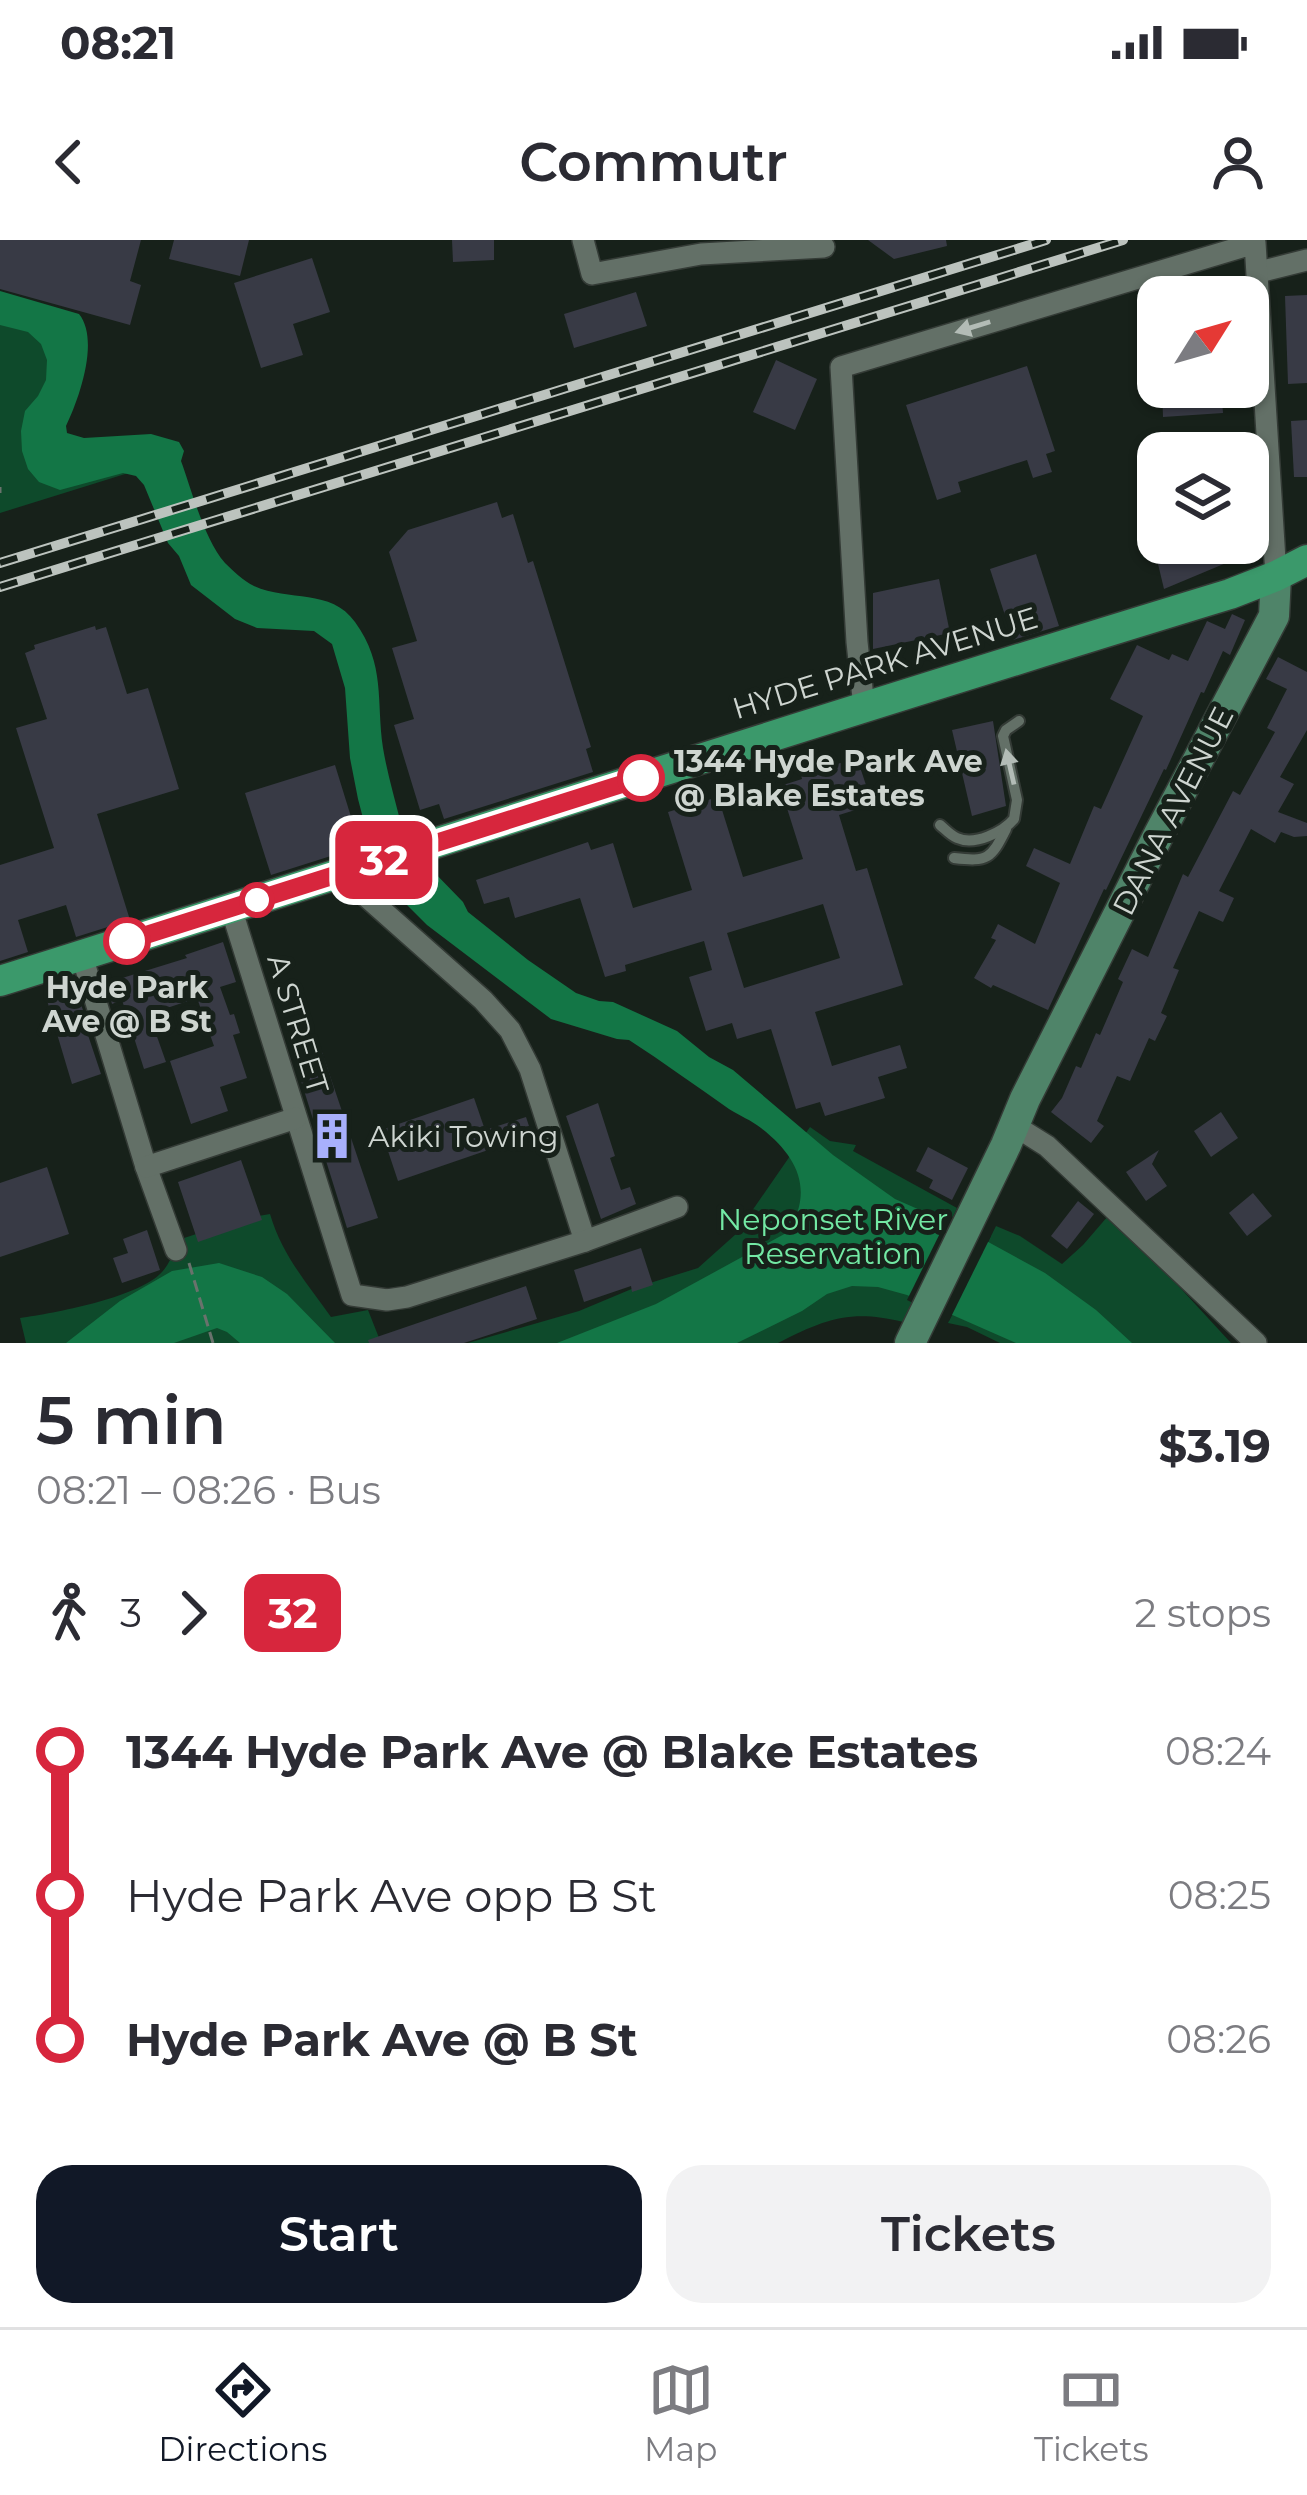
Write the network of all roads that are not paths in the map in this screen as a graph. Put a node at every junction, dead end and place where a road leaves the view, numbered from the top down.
1 (583, 240) edge
2 (1255, 243) edge
3 (824, 247) dead end
4 (1307, 260) edge
5 (1259, 272) junction
6 (1307, 560) edge
7 (1276, 576) junction
8 (864, 707) junction
9 (1019, 721) dead end
10 (940, 825) dead end
11 (1007, 827) junction
12 (954, 858) dead end
13 (353, 870) junction
14 (230, 908) junction
15 (82, 956) junction
16 (0, 981) edge
17 (296, 1118) junction
18 (1015, 1126) junction
19 (146, 1167) junction
20 (677, 1207) dead end
21 (585, 1240) junction
22 (182, 1253) road end
23 (916, 1329) edge
24 (1256, 1343) edge

1 - 3 street
2 - 5 street, DANA AVENUE
2 -> 8 street
4 - 5 street
5 - 7 street, DANA AVENUE
6 - 7 main road, HYDE PARK AVENUE
7 - 8 main road, HYDE PARK AVENUE
7 - 18 street, DANA AVENUE
8 - 13 main road, HYDE PARK AVENUE
11 -> 9 lane
10 - 11 lane
11 - 12 lane
13 - 14 main road, HYDE PARK AVENUE
13 - 21 street
14 - 15 main road, HYDE PARK AVENUE
14 - 17 street, A STREET
15 - 16 main road, HYDE PARK AVENUE
15 - 19 street
17 - 19 street
17 - 21 street, A STREET
18 - 23 street, DANA AVENUE
18 - 24 street
19 - 22 street
20 - 21 street

